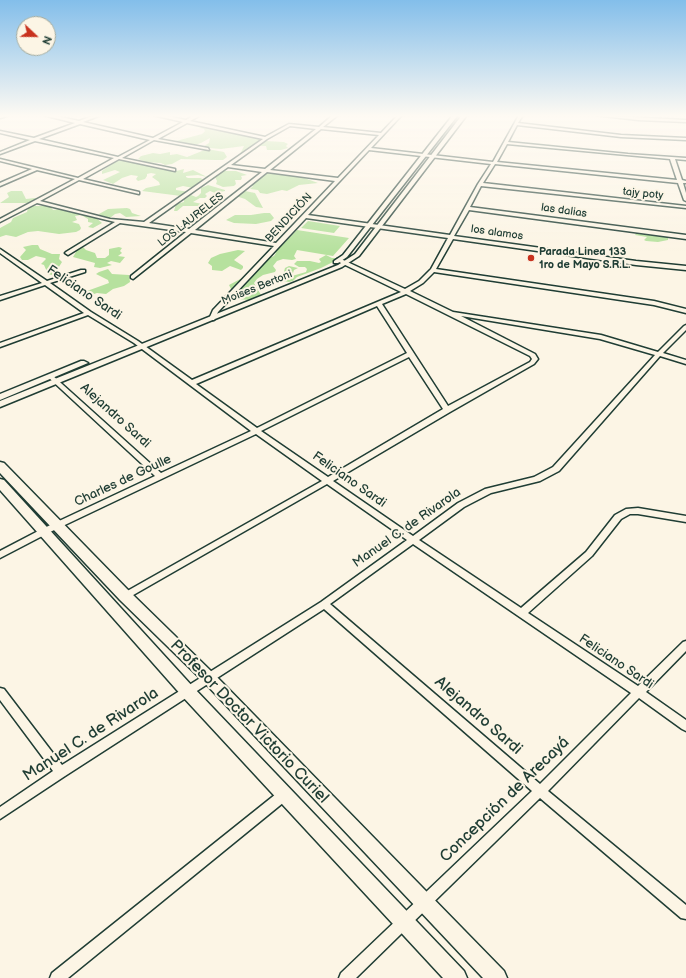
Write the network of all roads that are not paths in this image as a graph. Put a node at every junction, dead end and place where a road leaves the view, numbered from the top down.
1 (3, 161) edge
2 (115, 161) edge
3 (132, 161) edge
4 (235, 161) edge
5 (280, 161) edge
6 (357, 161) edge
7 (419, 161) edge
8 (429, 161) edge
9 (473, 161) edge
10 (673, 161) edge
11 (494, 163) junction
12 (228, 166) junction
13 (36, 169) junction
14 (174, 170) dead end
15 (267, 171) junction
16 (82, 179) junction
17 (340, 180) junction
18 (680, 182) junction
19 (686, 182) edge
20 (480, 184) junction
21 (0, 185) edge
22 (137, 192) dead end
23 (686, 200) edge
24 (38, 202) junction
25 (686, 207) edge
26 (467, 208) junction
27 (305, 216) junction
28 (0, 221) edge
29 (118, 222) junction
30 (145, 224) junction
31 (368, 225) junction
32 (379, 226) junction
33 (191, 232) junction
34 (452, 237) junction
35 (686, 237) edge
36 (278, 245) junction
37 (0, 250) edge
38 (68, 253) dead end
39 (342, 262) junction
40 (686, 268) edge
41 (433, 270) junction
42 (83, 271) dead end
43 (133, 277) dead end
44 (46, 283) junction
45 (405, 292) junction
46 (0, 298) edge
47 (378, 303) junction
48 (686, 311) edge
49 (449, 312) junction
50 (89, 313) junction
51 (213, 315) junction
52 (686, 327) edge
53 (0, 345) edge
54 (139, 345) junction
55 (410, 354) junction
56 (659, 354) junction
57 (686, 362) edge
58 (53, 379) junction
59 (192, 383) junction
60 (0, 396) edge
61 (0, 404) edge
62 (447, 410) junction
63 (256, 431) junction
64 (0, 466) edge
65 (161, 477) junction
66 (329, 480) junction
67 (0, 483) edge
68 (686, 519) edge
69 (51, 529) junction
70 (413, 540) junction
71 (0, 555) edge
72 (125, 596) junction
73 (324, 604) junction
74 (522, 613) junction
75 (686, 645) edge
76 (199, 685) junction
77 (0, 692) edge
78 (638, 692) junction
79 (686, 726) edge
80 (61, 772) junction
81 (540, 791) junction
82 (285, 794) junction
83 (0, 814) edge
84 (423, 902) junction
85 (686, 913) edge
86 (403, 922) junction
87 (57, 978) edge
88 (346, 978) edge
89 (457, 978) edge
90 (497, 978) edge

1 - 13 street
2 - 16 street
3 - 14 street
4 - 12 street
5 - 15 street, LOS LAURELES
6 - 17 street, BENDICIÓN
7 - 31 street, Moises Bertoni
8 - 32 street, Moises Bertoni
9 - 11 street
10 - 18 street
11 - 18 street
11 - 20 street
12 - 15 street
12 - 30 street
13 - 16 street
13 - 21 street
15 - 17 street
15 - 33 street, LOS LAURELES
16 - 22 street
16 - 24 street
17 - 27 street, BENDICIÓN
18 - 19 street
18 - 23 street
20 - 25 street, tajy poty
20 - 26 street
24 - 28 street
24 - 29 street
26 - 34 street
26 - 35 street, las dalias
27 - 31 street, los alamos
27 - 36 street, BENDICIÓN
29 - 30 street
29 - 38 street
30 - 33 street
31 - 32 street, los alamos
31 - 39 street, Moises Bertoni
32 - 34 street, los alamos
32 - 39 street, Moises Bertoni
33 - 36 street
33 - 43 street, LOS LAURELES
34 - 40 street, los alamos
34 - 41 street
36 - 51 street, BENDICIÓN
37 - 44 street, Feliciano Sardi
39 - 45 street
39 - 51 street, Moises Bertoni
41 - 45 street
41 - 48 street
42 - 44 street
44 - 46 street
44 - 50 street, Feliciano Sardi
45 - 47 street
45 - 49 street
47 - 55 street
47 - 59 street
49 - 56 street
49 - 62 street
50 - 53 street
50 - 54 street, Feliciano Sardi
51 - 54 street, Moises Bertoni
52 - 56 street
54 - 58 street, Moises Bertoni
54 - 59 street, Feliciano Sardi
55 - 62 street
55 - 63 street, Charles de Goulle
56 - 57 street
56 - 70 street, Manuel C. de Rivarola
58 - 60 street, Moises Bertoni
58 - 61 street, Moises Bertoni
58 - 65 street, Alejandro Sardi
59 - 63 street, Feliciano Sardi
62 - 66 street
63 - 65 street, Charles de Goulle
63 - 66 street, Feliciano Sardi
64 - 69 main road, Profesor Doctor Victorio Curiel
65 - 69 street, Charles de Goulle
66 - 70 street, Feliciano Sardi
66 - 72 street
67 - 69 main road, Profesor Doctor Victorio Curiel
68 - 74 street
69 - 71 street, Charles de Goulle
69 - 72 main road, Profesor Doctor Victorio Curiel
69 - 76 main road, Profesor Doctor Victorio Curiel
70 - 73 street, Manuel C. de Rivarola
70 - 74 street, Feliciano Sardi
72 - 76 main road, Profesor Doctor Victorio Curiel
73 - 76 street, Manuel C. de Rivarola
73 - 81 street, Alejandro Sardi
74 - 78 street, Feliciano Sardi
75 - 78 street, Concepción de Arecayá
76 - 80 street, Manuel C. de Rivarola
76 - 82 main road, Profesor Doctor Victorio Curiel
76 - 84 main road, Profesor Doctor Victorio Curiel
77 - 80 street
78 - 79 street, Feliciano Sardi
78 - 81 street, Concepción de Arecayá
80 - 83 street, Manuel C. de Rivarola
81 - 84 street, Concepción de Arecayá
81 - 85 street, Alejandro Sardi
82 - 86 main road, Profesor Doctor Victorio Curiel
82 - 87 street
84 - 86 street, Concepción de Arecayá
84 - 90 main road, Profesor Doctor Victorio Curiel
86 - 88 street, Concepción de Arecayá
86 - 89 main road, Profesor Doctor Victorio Curiel

